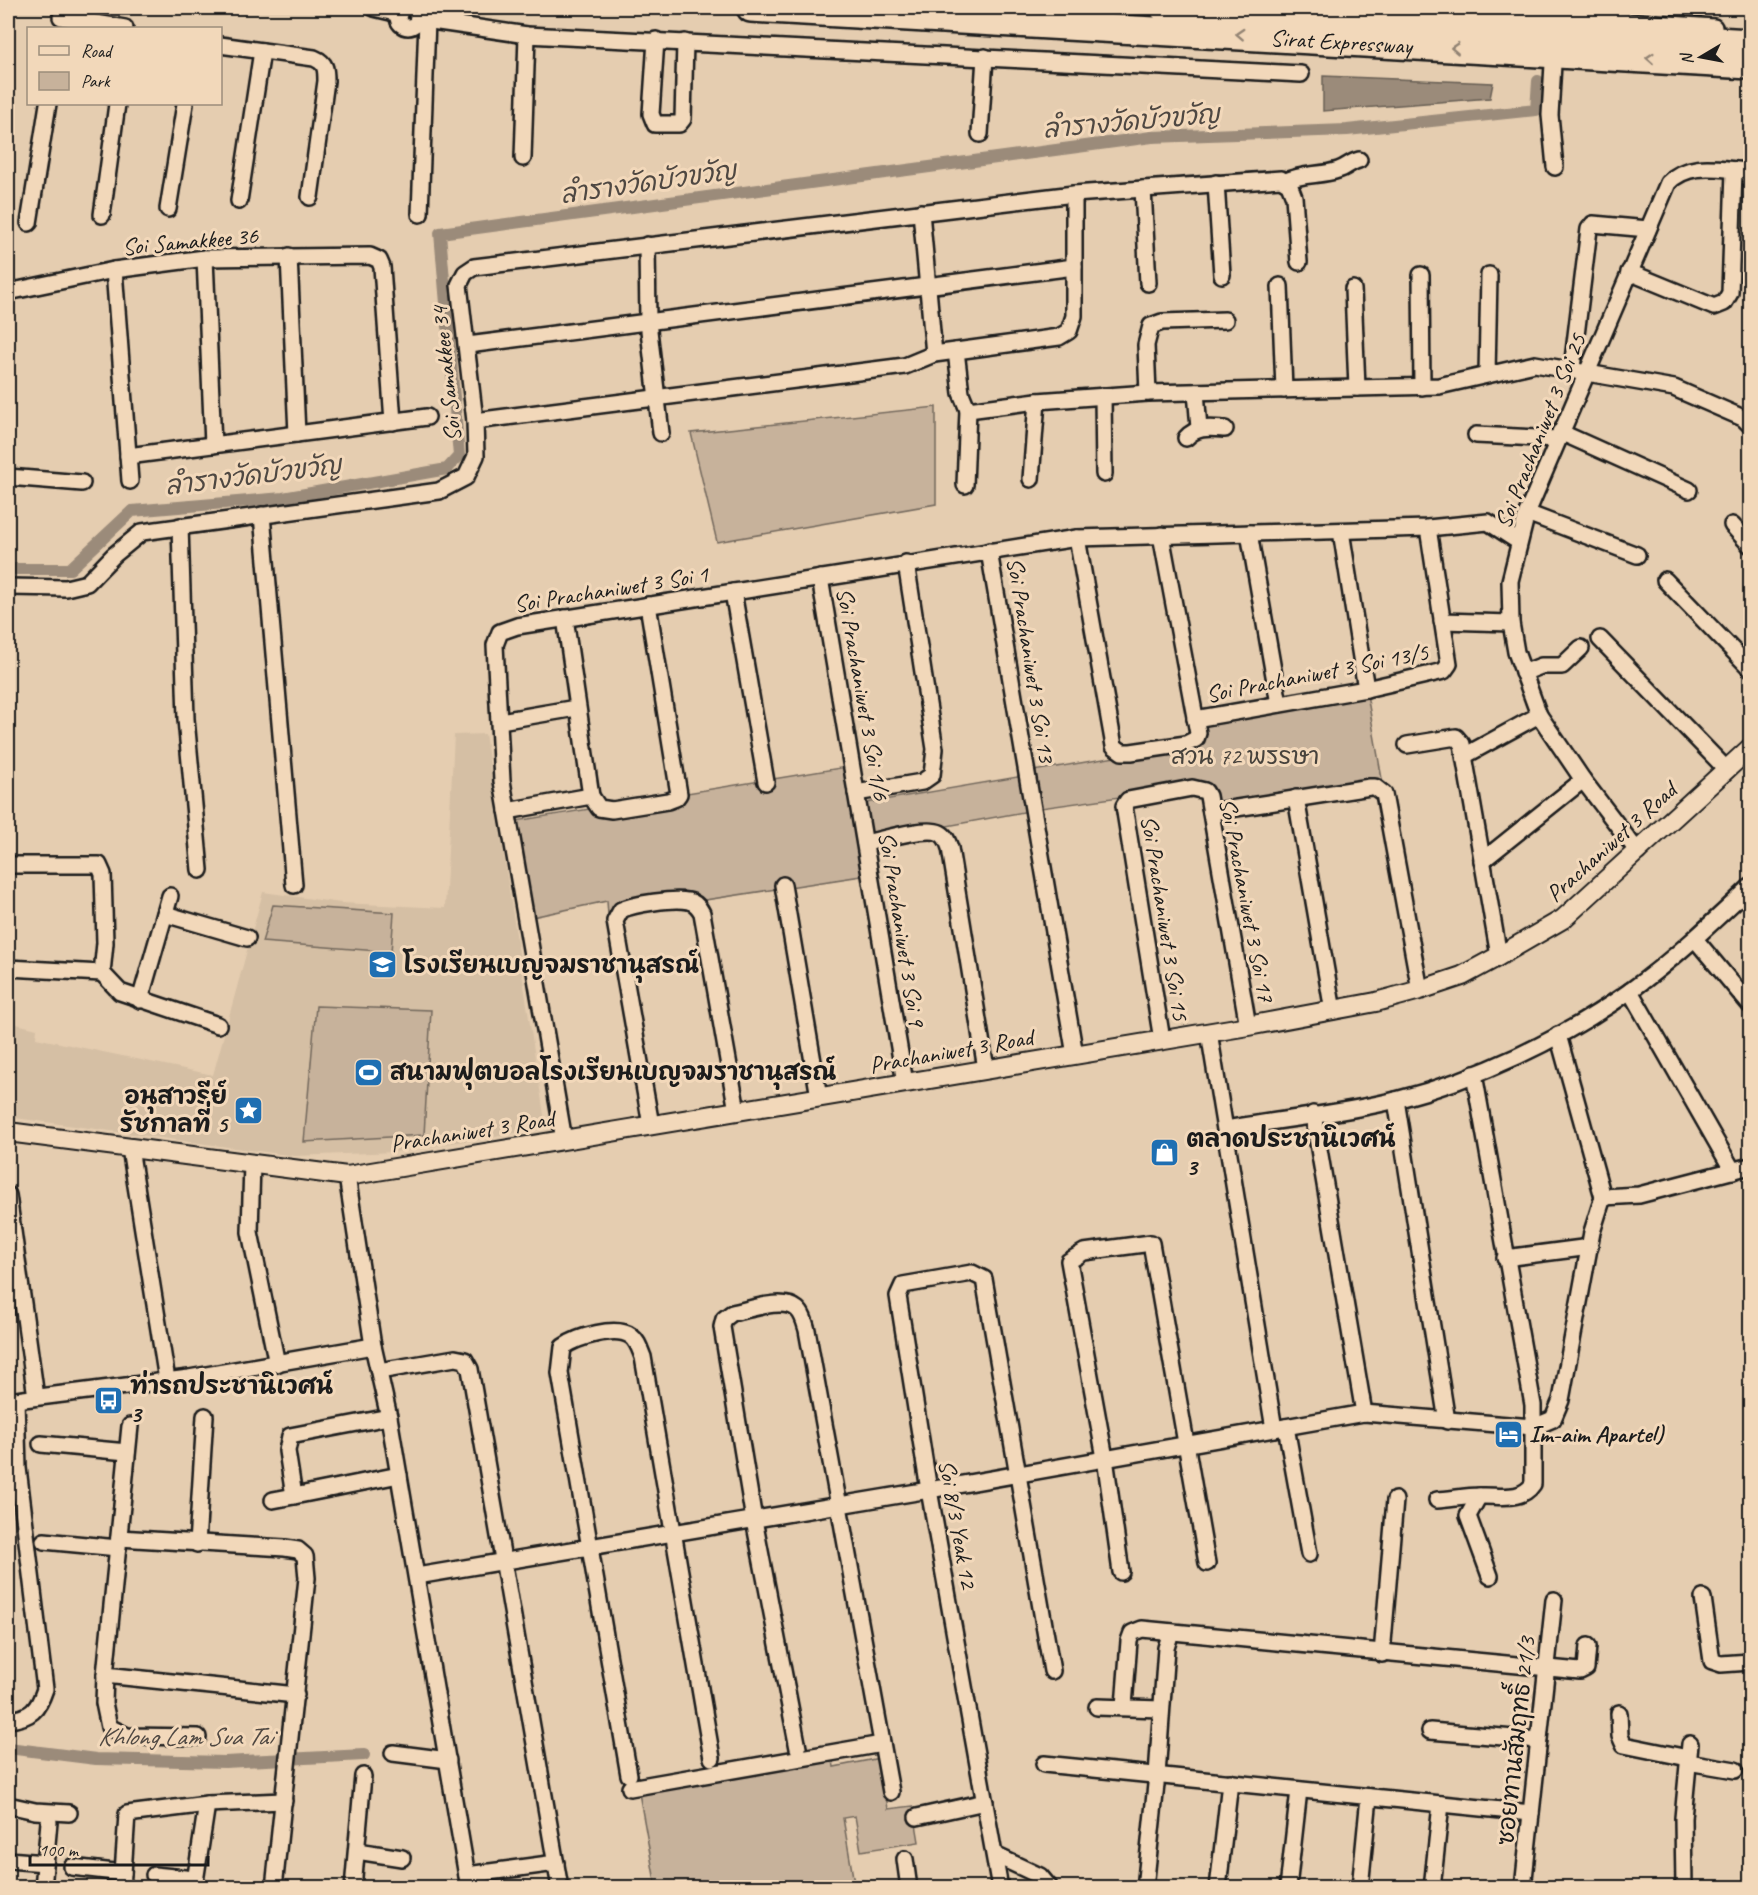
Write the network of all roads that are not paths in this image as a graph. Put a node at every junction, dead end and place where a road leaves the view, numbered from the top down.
1 (374, 8) edge
2 (751, 8) edge
3 (1164, 8) edge
4 (1430, 8) edge
5 (61, 18) edge
6 (422, 19) junction
7 (119, 27) edge
8 (1750, 30) edge
9 (526, 34) junction
10 (656, 40) junction
11 (685, 42) junction
12 (1750, 43) edge
13 (222, 45) edge
14 (262, 51) junction
15 (985, 57) junction
16 (1553, 64) dead end
17 (1750, 65) edge
18 (1301, 74) dead end
19 (48, 105) edge
20 (117, 105) edge
21 (185, 105) edge
22 (980, 134) dead end
23 (523, 158) dead end
24 (1359, 160) dead end
25 (1555, 167) dead end
26 (1734, 170) junction
27 (1750, 171) edge
28 (1286, 181) junction
29 (1216, 183) junction
30 (1143, 189) junction
31 (1074, 194) junction
32 (310, 197) dead end
33 (239, 201) dead end
34 (168, 209) dead end
35 (921, 212) junction
36 (420, 214) dead end
37 (102, 215) dead end
38 (29, 223) dead end
39 (1648, 229) junction
40 (647, 245) junction
41 (289, 256) junction
42 (205, 258) junction
43 (1299, 262) dead end
44 (1074, 267) junction
45 (114, 270) junction
46 (1629, 272) junction
47 (1222, 275) dead end
48 (1421, 275) dead end
49 (1489, 275) dead end
50 (1148, 283) dead end
51 (928, 286) junction
52 (1280, 286) dead end
53 (1353, 289) dead end
54 (8, 292) edge
55 (1225, 320) dead end
56 (648, 322) junction
57 (468, 345) junction
58 (956, 351) junction
59 (934, 354) junction
60 (1572, 368) junction
61 (1588, 372) junction
62 (1487, 374) junction
63 (1422, 387) junction
64 (1358, 388) junction
65 (1284, 390) junction
66 (1196, 392) junction
67 (1148, 393) junction
68 (1103, 396) junction
69 (655, 399) junction
70 (1036, 401) junction
71 (968, 410) junction
72 (427, 417) dead end
73 (475, 421) junction
74 (393, 422) junction
75 (1750, 425) edge
76 (1199, 429) junction
77 (1225, 429) dead end
78 (660, 433) dead end
79 (297, 434) junction
80 (1476, 435) dead end
81 (1558, 436) junction
82 (1186, 438) dead end
83 (213, 446) junction
84 (128, 456) junction
85 (1104, 474) dead end
86 (8, 477) edge
87 (1031, 479) dead end
88 (130, 481) dead end
89 (82, 483) dead end
90 (965, 486) dead end
91 (1689, 490) dead end
92 (1527, 513) junction
93 (262, 515) junction
94 (1732, 525) dead end
95 (180, 526) junction
96 (1428, 528) junction
97 (1341, 531) junction
98 (1249, 532) junction
99 (1161, 536) junction
100 (1077, 538) junction
101 (1519, 542) junction
102 (1750, 545) edge
103 (989, 550) junction
104 (1636, 555) dead end
105 (906, 563) junction
106 (820, 578) junction
107 (1665, 580) dead end
108 (8, 587) edge
109 (733, 592) junction
110 (648, 605) junction
111 (565, 618) junction
112 (1442, 621) junction
113 (1511, 623) junction
114 (1600, 639) dead end
115 (1581, 648) dead end
116 (1750, 668) edge
117 (1523, 674) junction
118 (1366, 689) junction
119 (1279, 704) junction
120 (576, 708) junction
121 (1539, 715) junction
122 (1196, 719) junction
123 (500, 721) junction
124 (1407, 745) dead end
125 (1750, 748) edge
126 (1466, 755) junction
127 (1727, 770) junction
128 (1583, 780) junction
129 (766, 782) dead end
130 (856, 793) junction
131 (1160, 794) joint
132 (591, 796) junction
133 (1296, 798) junction
134 (507, 811) junction
135 (1211, 812) junction
136 (861, 818) joint
137 (865, 843) junction
138 (1638, 852) junction
139 (1482, 861) junction
140 (8, 865) edge
141 (200, 870) dead end
142 (294, 885) dead end
143 (783, 885) dead end
144 (1750, 887) edge
145 (170, 896) dead end
146 (165, 914) junction
147 (248, 938) dead end
148 (1695, 939) junction
149 (1499, 956) junction
150 (8, 968) edge
151 (102, 973) junction
152 (1420, 990) junction
153 (1630, 991) junction
154 (140, 1000) junction
155 (1750, 1005) edge
156 (1333, 1011) junction
157 (218, 1025) dead end
158 (1248, 1026) junction
159 (1209, 1032) junction
160 (1558, 1035) junction
161 (1162, 1040) junction
162 (1075, 1054) junction
163 (986, 1069) junction
164 (1474, 1074) junction
165 (905, 1083) junction
166 (819, 1097) junction
167 (1396, 1100) junction
168 (737, 1111) junction
169 (1313, 1114) junction
170 (651, 1125) junction
171 (1226, 1129) junction
172 (8, 1132) edge
173 (564, 1140) junction
174 (130, 1148) junction
175 (252, 1164) junction
176 (1750, 1166) edge
177 (1733, 1171) junction
178 (347, 1176) junction
179 (8, 1195) edge
180 (1603, 1197) junction
181 (1590, 1247) junction
182 (1505, 1258) junction
183 (374, 1346) junction
184 (277, 1364) junction
185 (379, 1371) junction
186 (167, 1380) junction
187 (36, 1397) junction
188 (12, 1400) edge
189 (1364, 1413) junction
190 (205, 1416) dead end
191 (389, 1417) junction
192 (1447, 1421) junction
193 (130, 1426) dead end
194 (1534, 1426) junction
195 (1280, 1428) junction
196 (1187, 1443) junction
197 (41, 1444) dead end
198 (127, 1452) junction
199 (1105, 1458) junction
200 (1017, 1474) junction
201 (399, 1476) junction
202 (929, 1491) junction
203 (294, 1496) junction
204 (1479, 1496) junction
205 (273, 1500) dead end
206 (1395, 1500) dead end
207 (1437, 1500) dead end
208 (839, 1505) junction
209 (754, 1520) junction
210 (672, 1532) junction
211 (44, 1541) dead end
212 (118, 1543) junction
213 (196, 1544) junction
214 (588, 1547) junction
215 (1309, 1554) dead end
216 (503, 1561) junction
217 (1207, 1563) dead end
218 (1121, 1572) dead end
219 (417, 1576) junction
220 (1490, 1576) dead end
221 (1703, 1598) dead end
222 (1554, 1600) dead end
223 (1171, 1632) junction
224 (1588, 1646) dead end
225 (1382, 1654) junction
226 (1750, 1662) edge
227 (1546, 1668) junction
228 (1052, 1671) dead end
229 (105, 1675) junction
230 (296, 1695) junction
231 (1124, 1706) junction
232 (1097, 1707) dead end
233 (1161, 1709) junction
234 (1619, 1713) dead end
235 (8, 1720) edge
236 (1430, 1731) dead end
237 (198, 1737) dead end
238 (1538, 1740) junction
239 (882, 1744) junction
240 (798, 1748) dead end
241 (393, 1753) dead end
242 (1689, 1755) junction
243 (712, 1758) dead end
244 (448, 1760) junction
245 (1044, 1764) dead end
246 (1736, 1770) dead end
247 (1157, 1775) junction
248 (363, 1776) dead end
249 (1230, 1782) junction
250 (1299, 1790) junction
251 (891, 1792) dead end
252 (1369, 1797) junction
253 (284, 1801) junction
254 (985, 1802) junction
255 (207, 1804) junction
256 (1441, 1804) junction
257 (8, 1805) edge
258 (69, 1813) dead end
259 (1531, 1813) junction
260 (917, 1817) dead end
261 (49, 1822) dead end
262 (357, 1851) junction
263 (994, 1855) junction
264 (402, 1858) dead end
265 (904, 1859) dead end
266 (8, 1860) edge
267 (45, 1863) junction
268 (556, 1863) junction
269 (72, 1867) dead end
270 (154, 1875) dead end
271 (122, 1880) edge
272 (468, 1881) edge
273 (195, 1883) edge
274 (43, 1887) edge
275 (274, 1887) edge
276 (353, 1887) edge
277 (560, 1887) edge
278 (909, 1887) edge
279 (1000, 1887) edge
280 (1050, 1887) edge
281 (1145, 1887) edge
282 (1218, 1887) edge
283 (1288, 1887) edge
284 (1360, 1887) edge
285 (1432, 1887) edge
286 (1523, 1887) edge
287 (1684, 1887) edge

1 - 6 street
17 -> 2 highway, Sirat Expressway
3 - 12 highway, Sirat Expressway
4 - 8 street
5 - 7 street
6 - 9 street
6 - 36 street
9 - 10 street
9 - 23 street
10 - 11 street
10 - 11 street
11 - 15 street
13 - 14 street
14 - 32 street
14 - 33 street
15 - 18 street
15 - 22 street
16 - 25 street
19 - 38 street
20 - 37 street
21 - 34 street
24 - 28 street
26 - 27 street
26 - 39 street, Soi Prachaniwet 3 Soi 25
26 - 46 street
28 - 29 street
28 - 43 street
29 - 30 street
29 - 47 street
30 - 31 street
30 - 50 street
31 - 35 street
31 - 44 street
35 - 40 street
35 - 51 street
39 - 46 street, Soi Prachaniwet 3 Soi 25
39 - 60 street
40 - 56 street
40 - 57 street, Soi Samakkee 34
41 - 42 street, Soi Samakkee 36
41 - 74 street, Soi Samakkee 36
41 - 79 street
42 - 45 street, Soi Samakkee 36
42 - 83 street
44 - 51 street
44 - 58 street
45 - 54 street, Soi Samakkee 36
45 - 84 street
46 - 61 street, Soi Prachaniwet 3 Soi 25
48 - 63 street
49 - 62 street
51 - 56 street
51 - 59 street
52 - 65 street
53 - 64 street
55 - 67 street
56 - 57 street
56 - 69 street
57 - 73 street, Soi Samakkee 34
58 - 59 street
58 - 71 street
59 - 69 street
60 - 61 street
60 - 62 street
61 - 75 street
61 - 81 street, Soi Prachaniwet 3 Soi 25
62 - 63 street
63 - 64 street
64 - 65 street
65 - 66 street
66 - 67 street
66 - 76 street
67 - 68 street
68 - 70 street
68 - 85 street
69 - 73 street
69 - 78 street
70 - 71 street
70 - 87 street
71 - 90 street
72 - 74 street
73 - 93 street, Soi Samakkee 34
74 - 79 street
76 - 77 street
76 - 82 street
79 - 83 street
80 - 81 street
81 - 91 street
81 - 92 street, Soi Prachaniwet 3 Soi 25
83 - 84 street
84 - 88 street
86 - 89 street
92 - 101 street, Soi Prachaniwet 3 Soi 25
92 - 104 street
93 - 95 street, Soi Samakkee 34
93 - 142 street
94 - 102 street
95 - 108 street, Soi Samakkee 34
95 - 141 street
96 - 97 street, Soi Prachaniwet 3 Soi 13
96 - 101 street, Soi Prachaniwet 3 Soi 13
96 - 112 street, Soi Prachaniwet 3 Soi 13/5
97 - 98 street, Soi Prachaniwet 3 Soi 13
97 - 118 street
98 - 99 street, Soi Prachaniwet 3 Soi 13
98 - 119 street
99 - 100 street, Soi Prachaniwet 3 Soi 13
99 - 122 street
100 - 103 street, Soi Prachaniwet 3 Soi 13
100 - 122 street
101 - 113 street, Soi Prachaniwet 3 Soi 25
103 - 105 street, Soi Prachaniwet 3 Soi 1
103 - 162 street, Soi Prachaniwet 3 Soi 13
105 - 106 street, Soi Prachaniwet 3 Soi 1
105 - 130 street
106 - 109 street, Soi Prachaniwet 3 Soi 1
106 - 130 street, Soi Prachaniwet 3 Soi 1/6
107 - 116 street
109 - 110 street, Soi Prachaniwet 3 Soi 1
109 - 129 street
110 - 111 street, Soi Prachaniwet 3 Soi 1
110 - 132 street
111 - 120 street
111 - 123 street, Soi Prachaniwet 3 Soi 1
112 - 113 street
112 - 118 street, Soi Prachaniwet 3 Soi 13/5
113 - 117 street, Soi Prachaniwet 3 Soi 25
114 - 127 street
115 - 117 street
117 - 121 street, Soi Prachaniwet 3 Soi 25
118 - 119 street, Soi Prachaniwet 3 Soi 13/5
119 - 122 street, Soi Prachaniwet 3 Soi 13/5
120 - 123 street
120 - 132 street
121 - 126 street
121 - 128 street, Soi Prachaniwet 3 Soi 25
123 - 134 street, Soi Prachaniwet 3 Soi 1
124 - 126 street
125 - 127 street, Prachaniwet 3 Road
126 - 139 street
127 - 138 street, Prachaniwet 3 Road
128 - 138 street, Soi Prachaniwet 3 Soi 25
128 - 139 street
130 - 136 street, Soi Prachaniwet 3 Soi 1/6
131 - 135 street, Soi Prachaniwet 3 Soi 17
131 - 161 street, Soi Prachaniwet 3 Soi 15
132 - 134 street
133 - 135 street
133 - 152 street
133 - 156 street
134 - 173 street, Soi Prachaniwet 3 Soi 1
135 - 158 street, Soi Prachaniwet 3 Soi 17
136 - 137 street, Soi Prachaniwet 3 Soi 9
137 - 163 street
137 - 165 street, Soi Prachaniwet 3 Soi 9
138 - 149 street, Prachaniwet 3 Road
139 - 149 street
140 - 151 street
143 - 166 street
144 - 148 street
145 - 146 street
146 - 147 street
146 - 154 street
148 - 153 street
148 - 155 street
149 - 152 street, Prachaniwet 3 Road
150 - 151 street
151 - 154 street
152 - 156 street, Prachaniwet 3 Road
153 - 160 street
153 - 177 street
154 - 157 street
156 - 158 street, Prachaniwet 3 Road
158 - 159 street, Prachaniwet 3 Road
159 - 161 street, Prachaniwet 3 Road
159 - 171 street
160 - 164 street
160 - 180 street
161 - 162 street, Prachaniwet 3 Road
162 - 163 street, Prachaniwet 3 Road
163 - 165 street, Prachaniwet 3 Road
164 - 167 street
164 - 182 street
165 - 166 street, Prachaniwet 3 Road
166 - 168 street, Prachaniwet 3 Road
167 - 169 street
167 - 192 street
168 - 170 street, Prachaniwet 3 Road
168 - 170 street
169 - 171 street
169 - 189 street
170 - 173 street, Prachaniwet 3 Road
171 - 195 street
172 - 174 street, Prachaniwet 3 Road
173 - 178 street, Prachaniwet 3 Road
174 - 175 street, Prachaniwet 3 Road
174 - 186 street
175 - 178 street, Prachaniwet 3 Road
175 - 184 street
176 - 177 street
177 - 180 street
178 - 183 street
179 - 187 street
180 - 181 street
181 - 182 street
181 - 194 street
182 - 194 street
183 - 184 street
183 - 185 street
184 - 186 street
185 - 191 street
185 - 216 street
186 - 187 street
187 - 188 street
188 - 235 street
189 - 192 street
189 - 195 street
190 - 213 street
191 - 201 street
191 - 203 street
192 - 194 street
193 - 198 street
194 - 204 street
195 - 196 street
195 - 215 street
196 - 199 street
196 - 199 street
196 - 217 street
197 - 198 street
198 - 212 street
199 - 200 street
199 - 218 street
200 - 202 street
200 - 202 street, Soi 8/3 Yeak 12
200 - 228 street
201 - 203 street
201 - 219 street
202 - 208 street
202 - 254 street, Soi 8/3 Yeak 12
203 - 205 street
204 - 207 street
204 - 220 street
206 - 225 street
208 - 209 street
208 - 209 street
208 - 239 street
209 - 210 street
209 - 240 street
210 - 214 street
210 - 214 street
210 - 243 street
211 - 212 street
212 - 213 street
212 - 229 street
213 - 230 street
214 - 216 street
214 - 239 street
216 - 219 street
216 - 268 street
219 - 244 street
221 - 226 street
222 - 227 street, ซอยทานสัมฤทธิ์ 21/3
223 - 225 street
223 - 231 street
223 - 233 street
224 - 227 street
225 - 227 street
227 - 238 street, ซอยทานสัมฤทธิ์ 21/3
229 - 230 street
229 - 237 street
230 - 253 street
231 - 232 street
231 - 233 street
233 - 247 street
234 - 242 street
236 - 238 street
238 - 259 street, ซอยทานสัมฤทธิ์ 21/3
239 - 251 street
241 - 244 street
242 - 246 street
242 - 287 street
244 - 272 street
245 - 247 street
247 - 249 street
247 - 281 street
248 - 262 street
249 - 250 street
249 - 282 street
250 - 252 street
250 - 283 street
252 - 256 street
252 - 284 street
253 - 255 street
253 - 275 street
254 - 260 street
254 - 263 street, Soi 8/3 Yeak 12
255 - 271 street
255 - 273 street
256 - 259 street
256 - 285 street
257 - 258 street
259 - 286 street, ซอยทานสัมฤทธิ์ 21/3
261 - 267 street
262 - 264 street
262 - 276 street
263 - 279 street, Soi 8/3 Yeak 12
263 - 280 street
265 - 278 street
266 - 267 street
267 - 274 street
268 - 272 street
268 - 277 street
269 - 271 street
270 - 273 street

